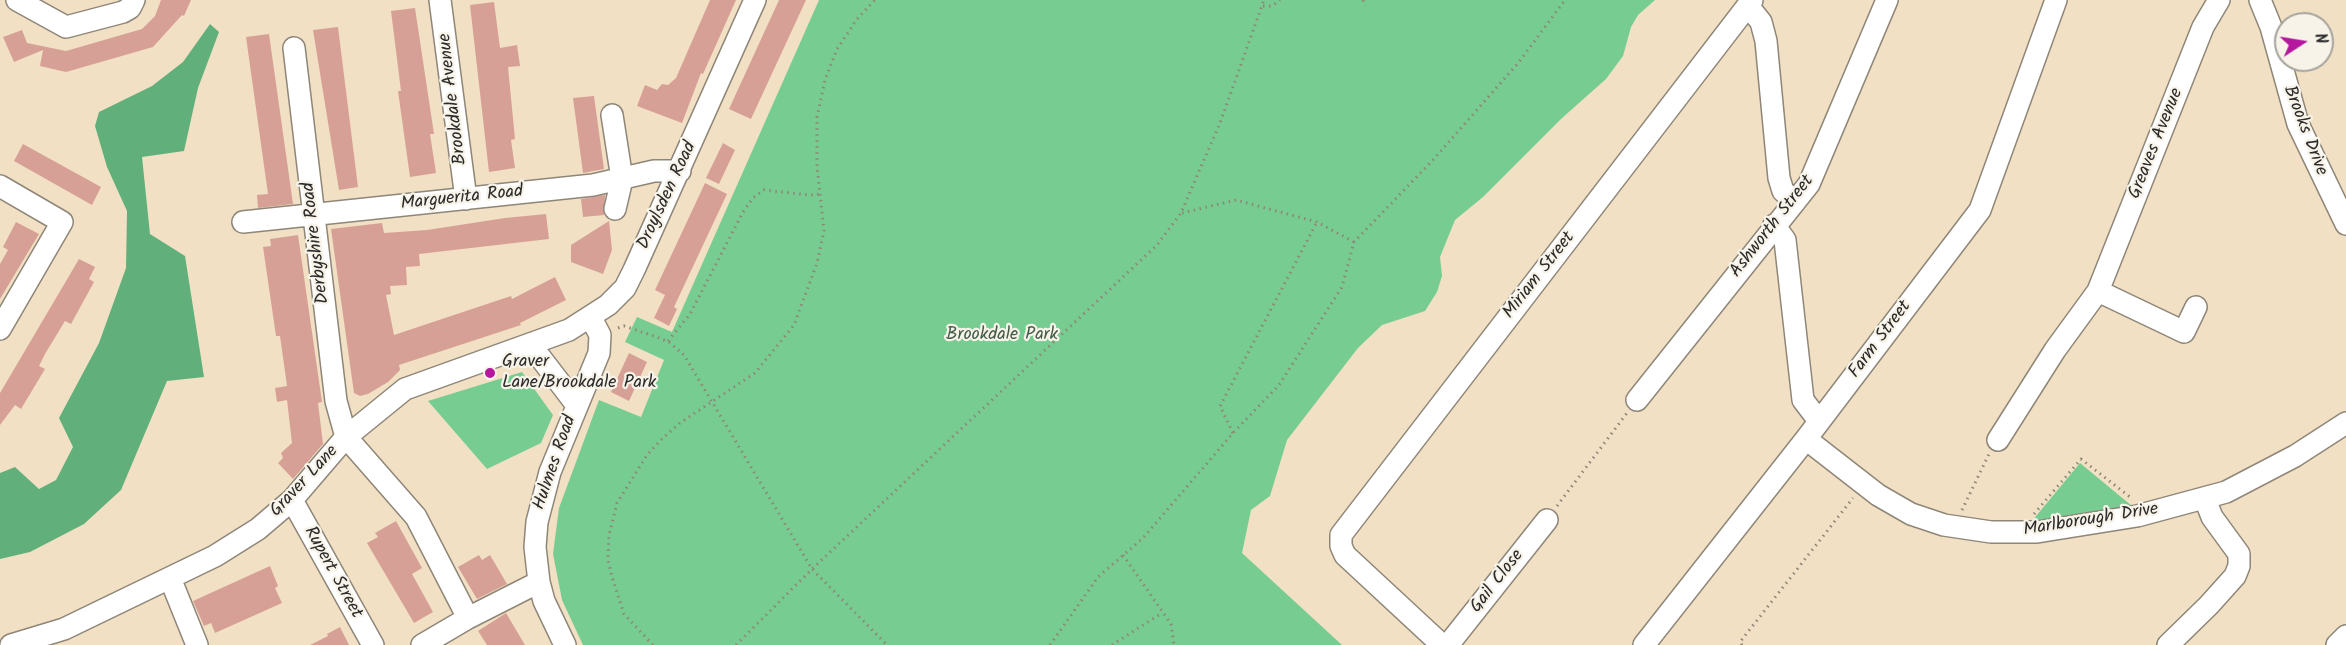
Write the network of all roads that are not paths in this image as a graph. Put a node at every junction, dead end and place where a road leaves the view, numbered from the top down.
1 (17, 0) edge
2 (134, 0) edge
3 (440, 0) edge
4 (755, 0) edge
5 (1887, 0) edge
6 (2056, 0) edge
7 (2219, 0) edge
8 (2260, 0) edge
9 (1751, 4) edge
10 (294, 48) dead end
11 (612, 116) dead end
12 (680, 171) junction
13 (622, 179) junction
14 (0, 186) edge
15 (466, 199) junction
16 (1795, 202) junction
17 (615, 209) dead end
18 (314, 216) junction
19 (243, 222) dead end
20 (2346, 224) edge
21 (1774, 225) junction
22 (2098, 291) junction
23 (2196, 307) dead end
24 (596, 327) junction
25 (0, 329) edge
26 (530, 344) junction
27 (1637, 400) road end
28 (576, 404) junction
29 (1819, 422) junction
30 (2346, 423) edge
31 (346, 437) junction
32 (1806, 439) junction
33 (1998, 440) road end
34 (292, 500) junction
35 (2205, 500) junction
36 (1547, 520) road end
37 (170, 578) junction
38 (539, 582) junction
39 (468, 618) junction
40 (2346, 636) edge
41 (66, 637) edge
42 (11, 645) edge
43 (197, 645) edge
44 (373, 645) edge
45 (422, 645) edge
46 (565, 645) edge
47 (1442, 645) edge
48 (1448, 645) edge
49 (1644, 645) edge
50 (2168, 645) edge
51 (2337, 645) edge

1 - 2 street
3 - 15 street, Brookdale Avenue
4 - 12 street, Droylsden Road
5 - 16 street, Ashworth Street
6 - 29 street, Farm Street
7 - 22 street, Greaves Avenue
8 - 20 street, Brooks Drive
9 - 16 street
9 - 47 street, Miriam Street
10 - 18 street, Derbyshire Road
11 - 13 street
12 - 13 street, Marguerita Road
12 - 24 street, Droylsden Road
13 - 15 street, Marguerita Road
13 - 17 street
14 - 25 street
15 - 18 street, Marguerita Road
16 - 21 street, Ashworth Street
18 - 19 street, Marguerita Road
18 - 31 street, Derbyshire Road
21 - 27 street, Ashworth Street
21 - 29 street
22 - 23 street
22 - 33 street, Greaves Avenue
24 - 26 street, Droylsden Road
24 - 28 street, Hulmes Road
26 - 28 street
26 - 31 street, Graver Lane
28 - 38 street, Hulmes Road
29 - 32 street, Farm Street
30 - 35 street, Marlborough Drive
31 - 34 street, Graver Lane
31 - 39 street
32 - 35 street, Marlborough Drive
32 - 49 street, Farm Street
34 - 37 street, Graver Lane
34 - 44 street, Rupert Street
35 - 50 street
36 - 48 street, Gail Close
37 - 41 street, Graver Lane
37 - 43 street
38 - 39 street
38 - 46 street, Hulmes Road
39 - 45 street
40 - 51 street
41 - 42 street, Graver Lane

